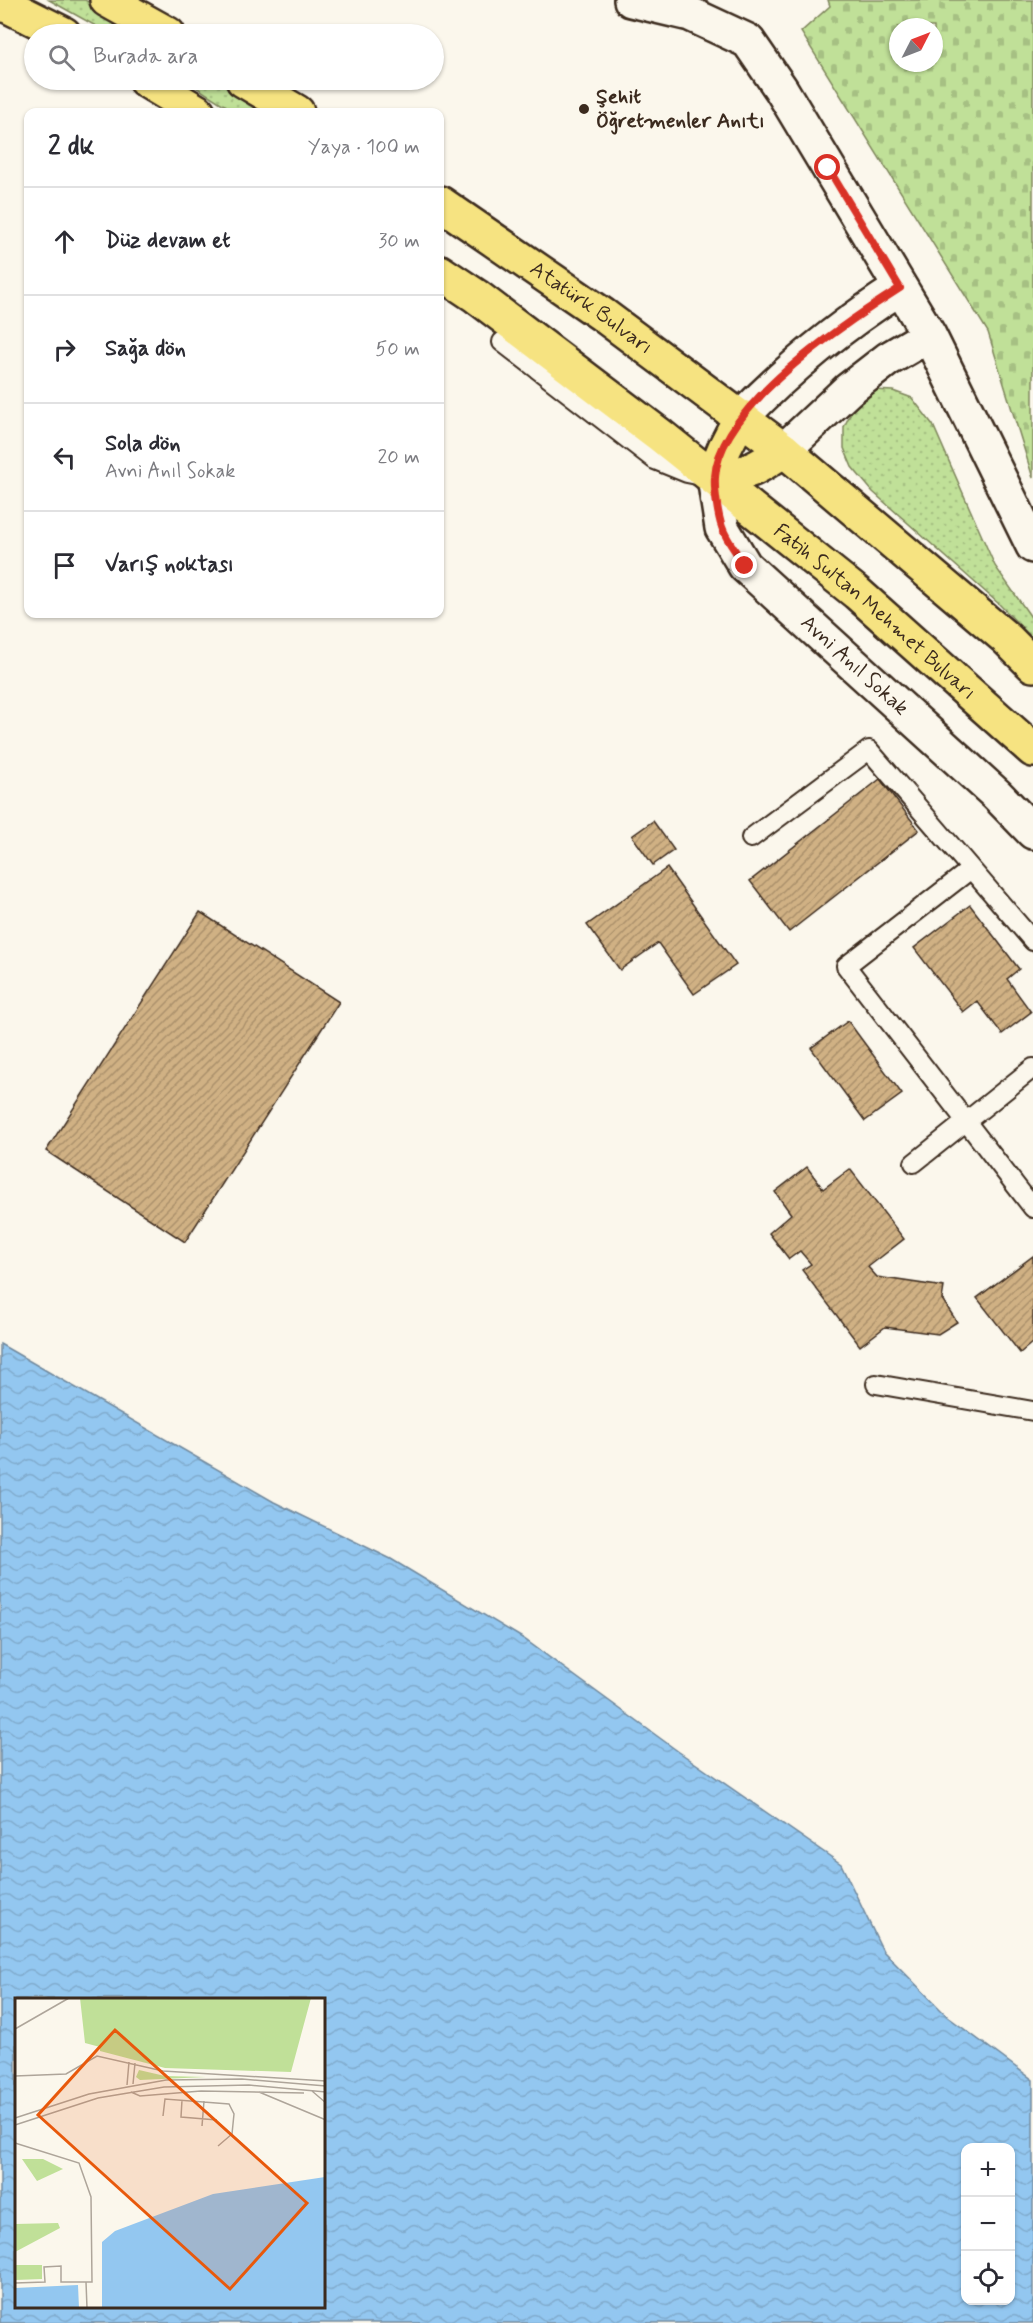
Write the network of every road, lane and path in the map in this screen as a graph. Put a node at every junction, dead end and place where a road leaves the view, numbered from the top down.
1 (107, 0) edge
2 (631, 0) edge
3 (0, 2) edge
4 (44, 24) edge
5 (150, 24) edge
6 (162, 90) edge
7 (260, 90) edge
8 (191, 108) edge
9 (290, 108) edge
10 (444, 206) edge
11 (444, 275) edge
12 (900, 288) junction
13 (929, 335) junction
14 (502, 342) dead end
15 (742, 417) junction
16 (784, 450) junction
17 (714, 477) junction
18 (1033, 546) edge
19 (1033, 665) edge
20 (1033, 750) edge
21 (1033, 832) edge
22 (751, 838) dead end
23 (971, 869) junction
24 (1033, 940) edge
25 (1033, 1068) edge
26 (967, 1122) junction
27 (914, 1163) dead end
28 (1033, 1208) edge
29 (876, 1384) dead end
30 (1033, 1411) edge

1 - 5 main road
2 - 12 street
3 - 4 main road
6 - 8 main road
7 - 9 main road
10 - 15 main road, Atatürk Bulvarı
11 - 17 main road
12 - 13 street
12 - 15 street
13 - 16 street
13 - 18 street
14 - 17 lane
15 - 16 main road
15 - 17 main road
16 - 17 main road
16 - 19 main road
17 - 20 main road, Fatih Sultan Mehmet Bulvarı
17 - 21 street, Avni Anıl Sokak
22 - 23 lane
23 - 24 lane
23 - 26 lane
25 - 26 lane
26 - 27 lane
26 - 28 lane
29 - 30 lane

